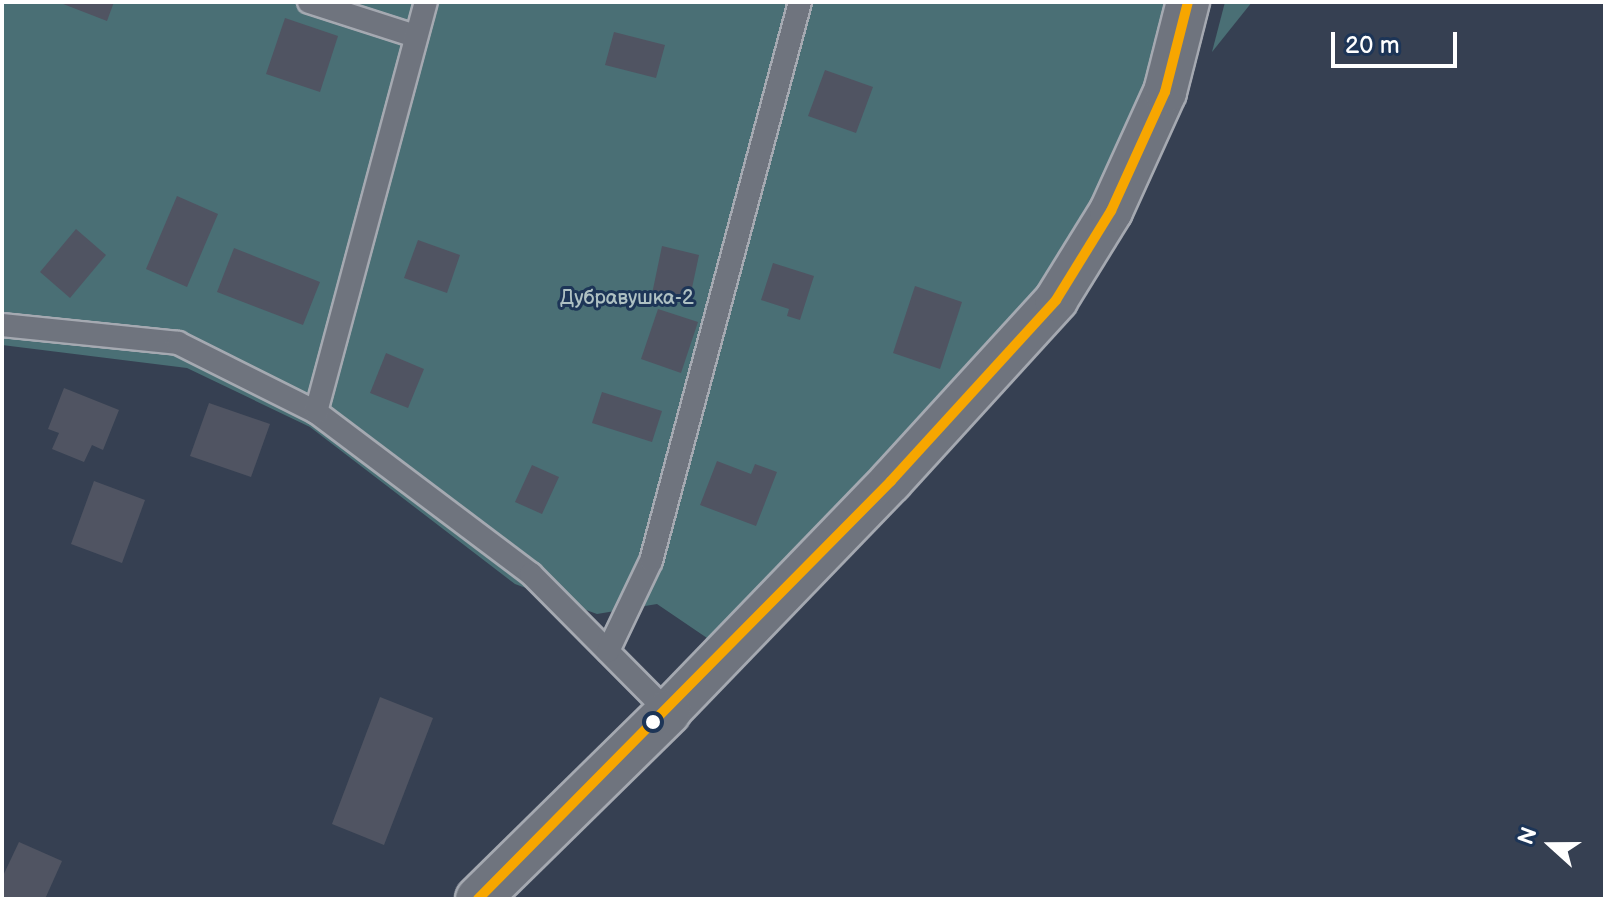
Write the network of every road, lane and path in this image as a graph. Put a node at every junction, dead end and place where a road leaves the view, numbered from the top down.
1 (309, 2) edge
2 (426, 2) edge
3 (800, 2) edge
4 (1188, 2) edge
5 (415, 36) junction
6 (2, 325) edge
7 (316, 412) junction
8 (608, 651) junction
9 (668, 712) junction
10 (478, 899) edge

1 - 5 lane
2 - 5 lane
3 - 8 lane
4 - 9 street
5 - 7 lane
6 - 7 lane
7 - 8 lane
8 - 9 lane
9 - 10 street

